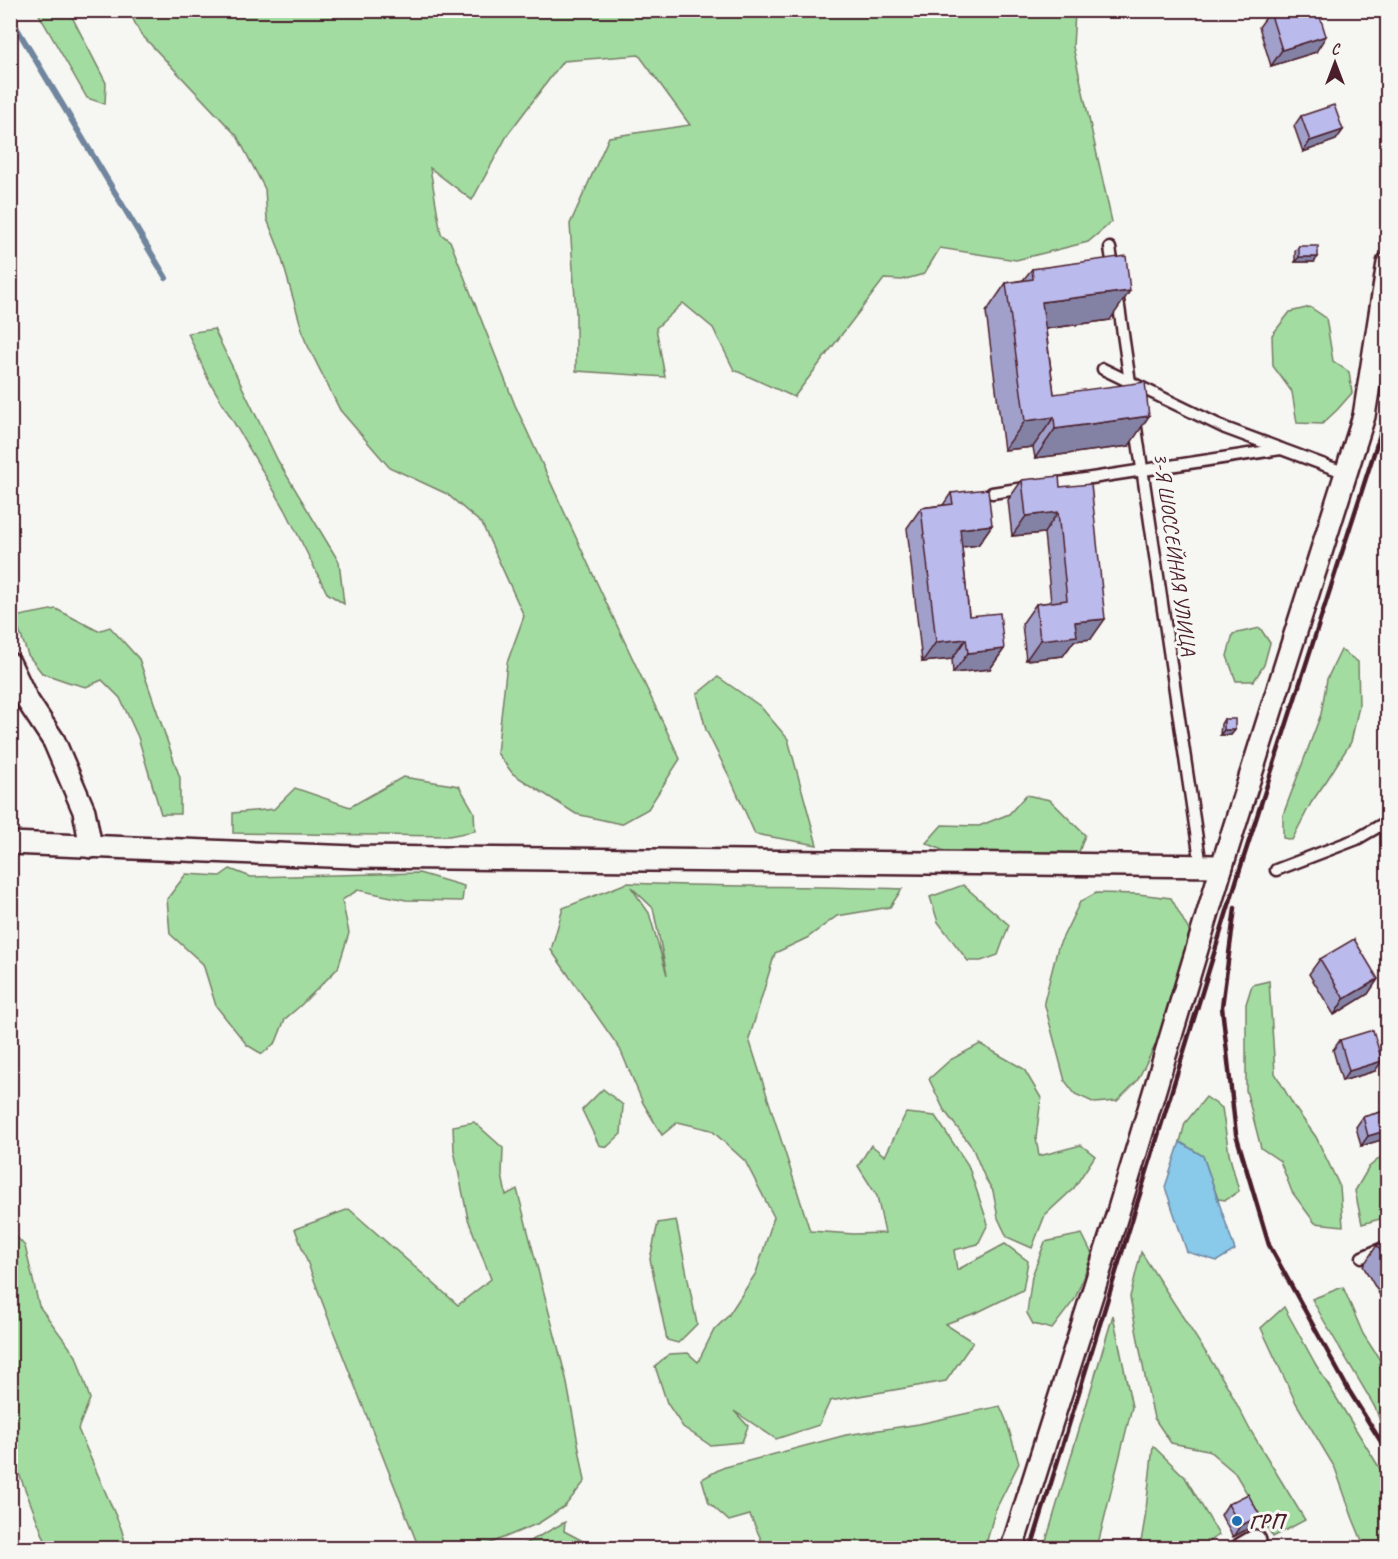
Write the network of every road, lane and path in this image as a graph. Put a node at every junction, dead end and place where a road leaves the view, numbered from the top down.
1 (1110, 248) dead end
2 (1388, 263) edge
3 (1103, 369) dead end
4 (1130, 382) junction
5 (1281, 449) junction
6 (1143, 470) junction
7 (1346, 473) junction
8 (992, 493) dead end
9 (10, 664) edge
10 (1388, 821) edge
11 (10, 843) edge
12 (91, 847) junction
13 (1201, 866) junction
14 (1222, 866) junction
15 (1276, 870) dead end
16 (1388, 1246) edge
17 (1362, 1257) dead end
18 (1012, 1548) edge

1 - 4 lane, 3-Я ШОССЕЙНАЯ УЛИЦА
2 - 7 street
3 - 4 lane
4 - 5 lane
4 - 6 lane, 3-Я ШОССЕЙНАЯ УЛИЦА
5 - 6 lane
5 - 7 lane
6 - 8 lane
6 - 13 lane, 3-Я ШОССЕЙНАЯ УЛИЦА
7 - 14 street
9 - 12 street
10 - 15 lane
11 - 12 street
12 - 13 street
13 - 14 street
14 - 18 street
16 - 17 lane

